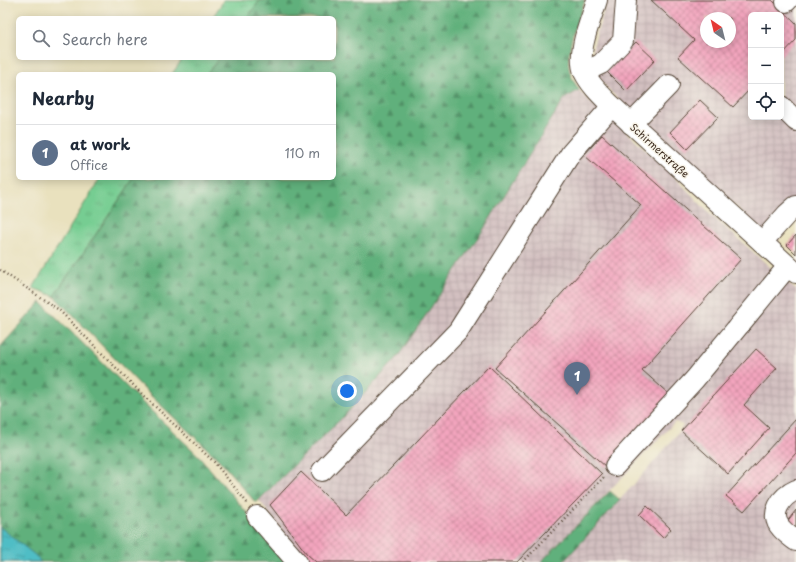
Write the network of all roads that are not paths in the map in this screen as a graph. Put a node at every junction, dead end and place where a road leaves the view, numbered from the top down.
1 (597, 0) edge
2 (626, 0) edge
3 (584, 72) junction
4 (669, 85) dead end
5 (612, 106) junction
6 (784, 109) edge
7 (796, 121) edge
8 (632, 124) junction
9 (796, 206) edge
10 (762, 242) junction
11 (792, 270) edge
12 (615, 466) road end
13 (322, 471) dead end
14 (796, 490) edge
15 (257, 516) road end
16 (796, 541) edge
17 (297, 562) edge

1 - 3 street
2 - 3 street
3 - 5 street, Schirmerstraße
4 - 8 street
5 - 8 street, Schirmerstraße
5 - 13 street
6 - 7 street
8 - 10 street, Schirmerstraße
9 - 10 street
10 - 11 street, Schirmerstraße
11 - 12 street
14 - 16 street
15 - 17 street

